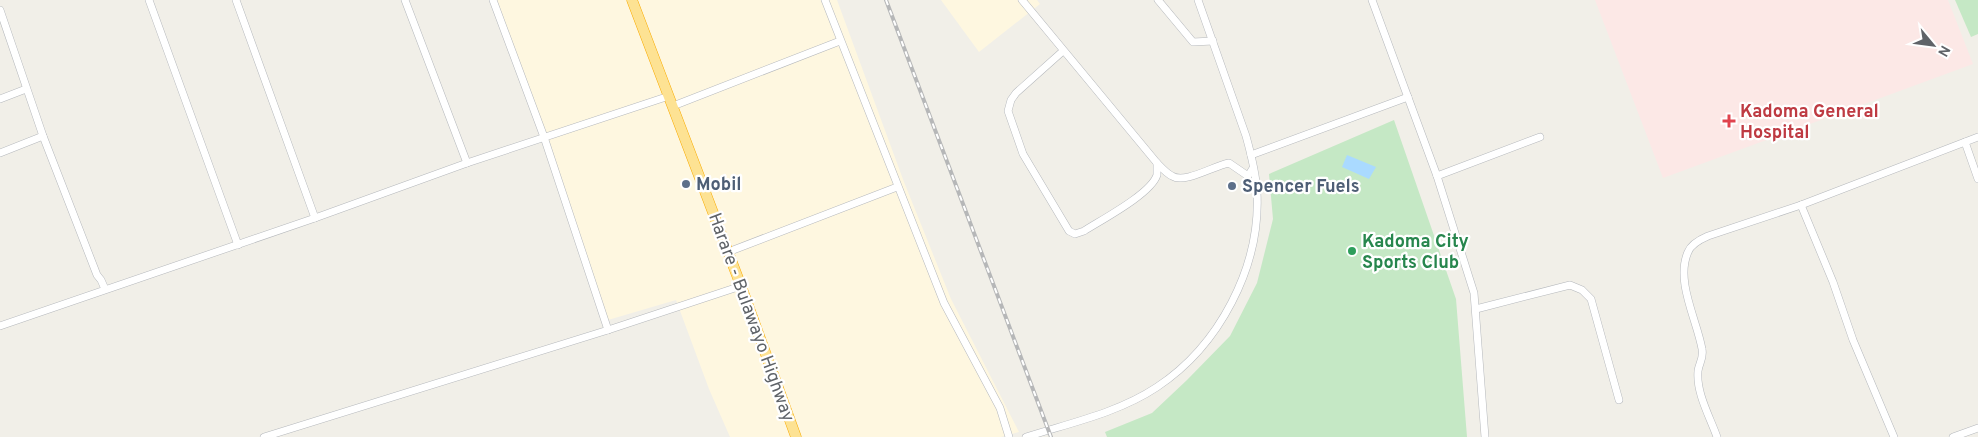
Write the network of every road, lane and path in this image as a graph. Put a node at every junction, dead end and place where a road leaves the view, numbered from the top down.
1 (149, 0) edge
2 (236, 0) edge
3 (405, 0) edge
4 (493, 0) edge
5 (632, 0) edge
6 (825, 0) edge
7 (1022, 0) edge
8 (1158, 0) edge
9 (1198, 0) edge
10 (1372, 0) edge
11 (0, 10) edge
12 (1212, 41) junction
13 (840, 42) junction
14 (1063, 51) junction
15 (26, 89) junction
16 (1408, 97) junction
17 (0, 99) edge
18 (671, 101) junction
19 (43, 136) junction
20 (544, 137) junction
21 (1540, 137) dead end
22 (1978, 137) edge
23 (1965, 142) junction
24 (0, 153) edge
25 (1251, 155) junction
26 (467, 163) junction
27 (1156, 163) junction
28 (1253, 168) junction
29 (1437, 176) junction
30 (1978, 179) edge
31 (898, 187) junction
32 (1801, 205) junction
33 (315, 218) junction
34 (238, 245) junction
35 (728, 252) junction
36 (741, 286) junction
37 (105, 289) junction
38 (1476, 309) junction
39 (0, 326) edge
40 (608, 330) junction
41 (1619, 400) dead end
42 (1978, 428) edge
43 (264, 437) edge
44 (796, 437) edge
45 (1009, 437) edge
46 (1026, 437) edge
47 (1485, 437) edge
48 (1716, 437) edge
49 (1894, 437) edge
50 (1953, 437) edge

1 - 34 street
2 - 33 street
3 - 26 street
4 - 20 street
5 - 18 highway, Harare - Bulawayo Highway
6 - 13 street
7 - 14 street
8 - 12 street
9 - 12 street
10 - 16 street
11 - 15 street
12 - 25 street
13 - 18 street
13 - 31 street
14 - 27 street
14 - 27 street
15 - 17 street
15 - 19 street
16 - 25 street
16 - 29 street
18 - 20 street
18 - 35 highway, Harare - Bulawayo Highway
19 - 24 street
19 - 37 street
20 - 26 street
20 - 40 street
21 - 29 street
22 - 23 street
23 - 30 street
23 - 32 street
25 - 28 street
26 - 33 street
27 - 28 street
28 - 46 street
29 - 38 street
31 - 35 street
31 - 45 street
32 - 48 street
32 - 49 street
33 - 34 street
34 - 37 street
35 - 36 highway, Harare - Bulawayo Highway
36 - 40 street
36 - 44 highway, Harare - Bulawayo Highway
37 - 39 street
38 - 41 street
38 - 47 street
40 - 43 street
42 - 50 street

